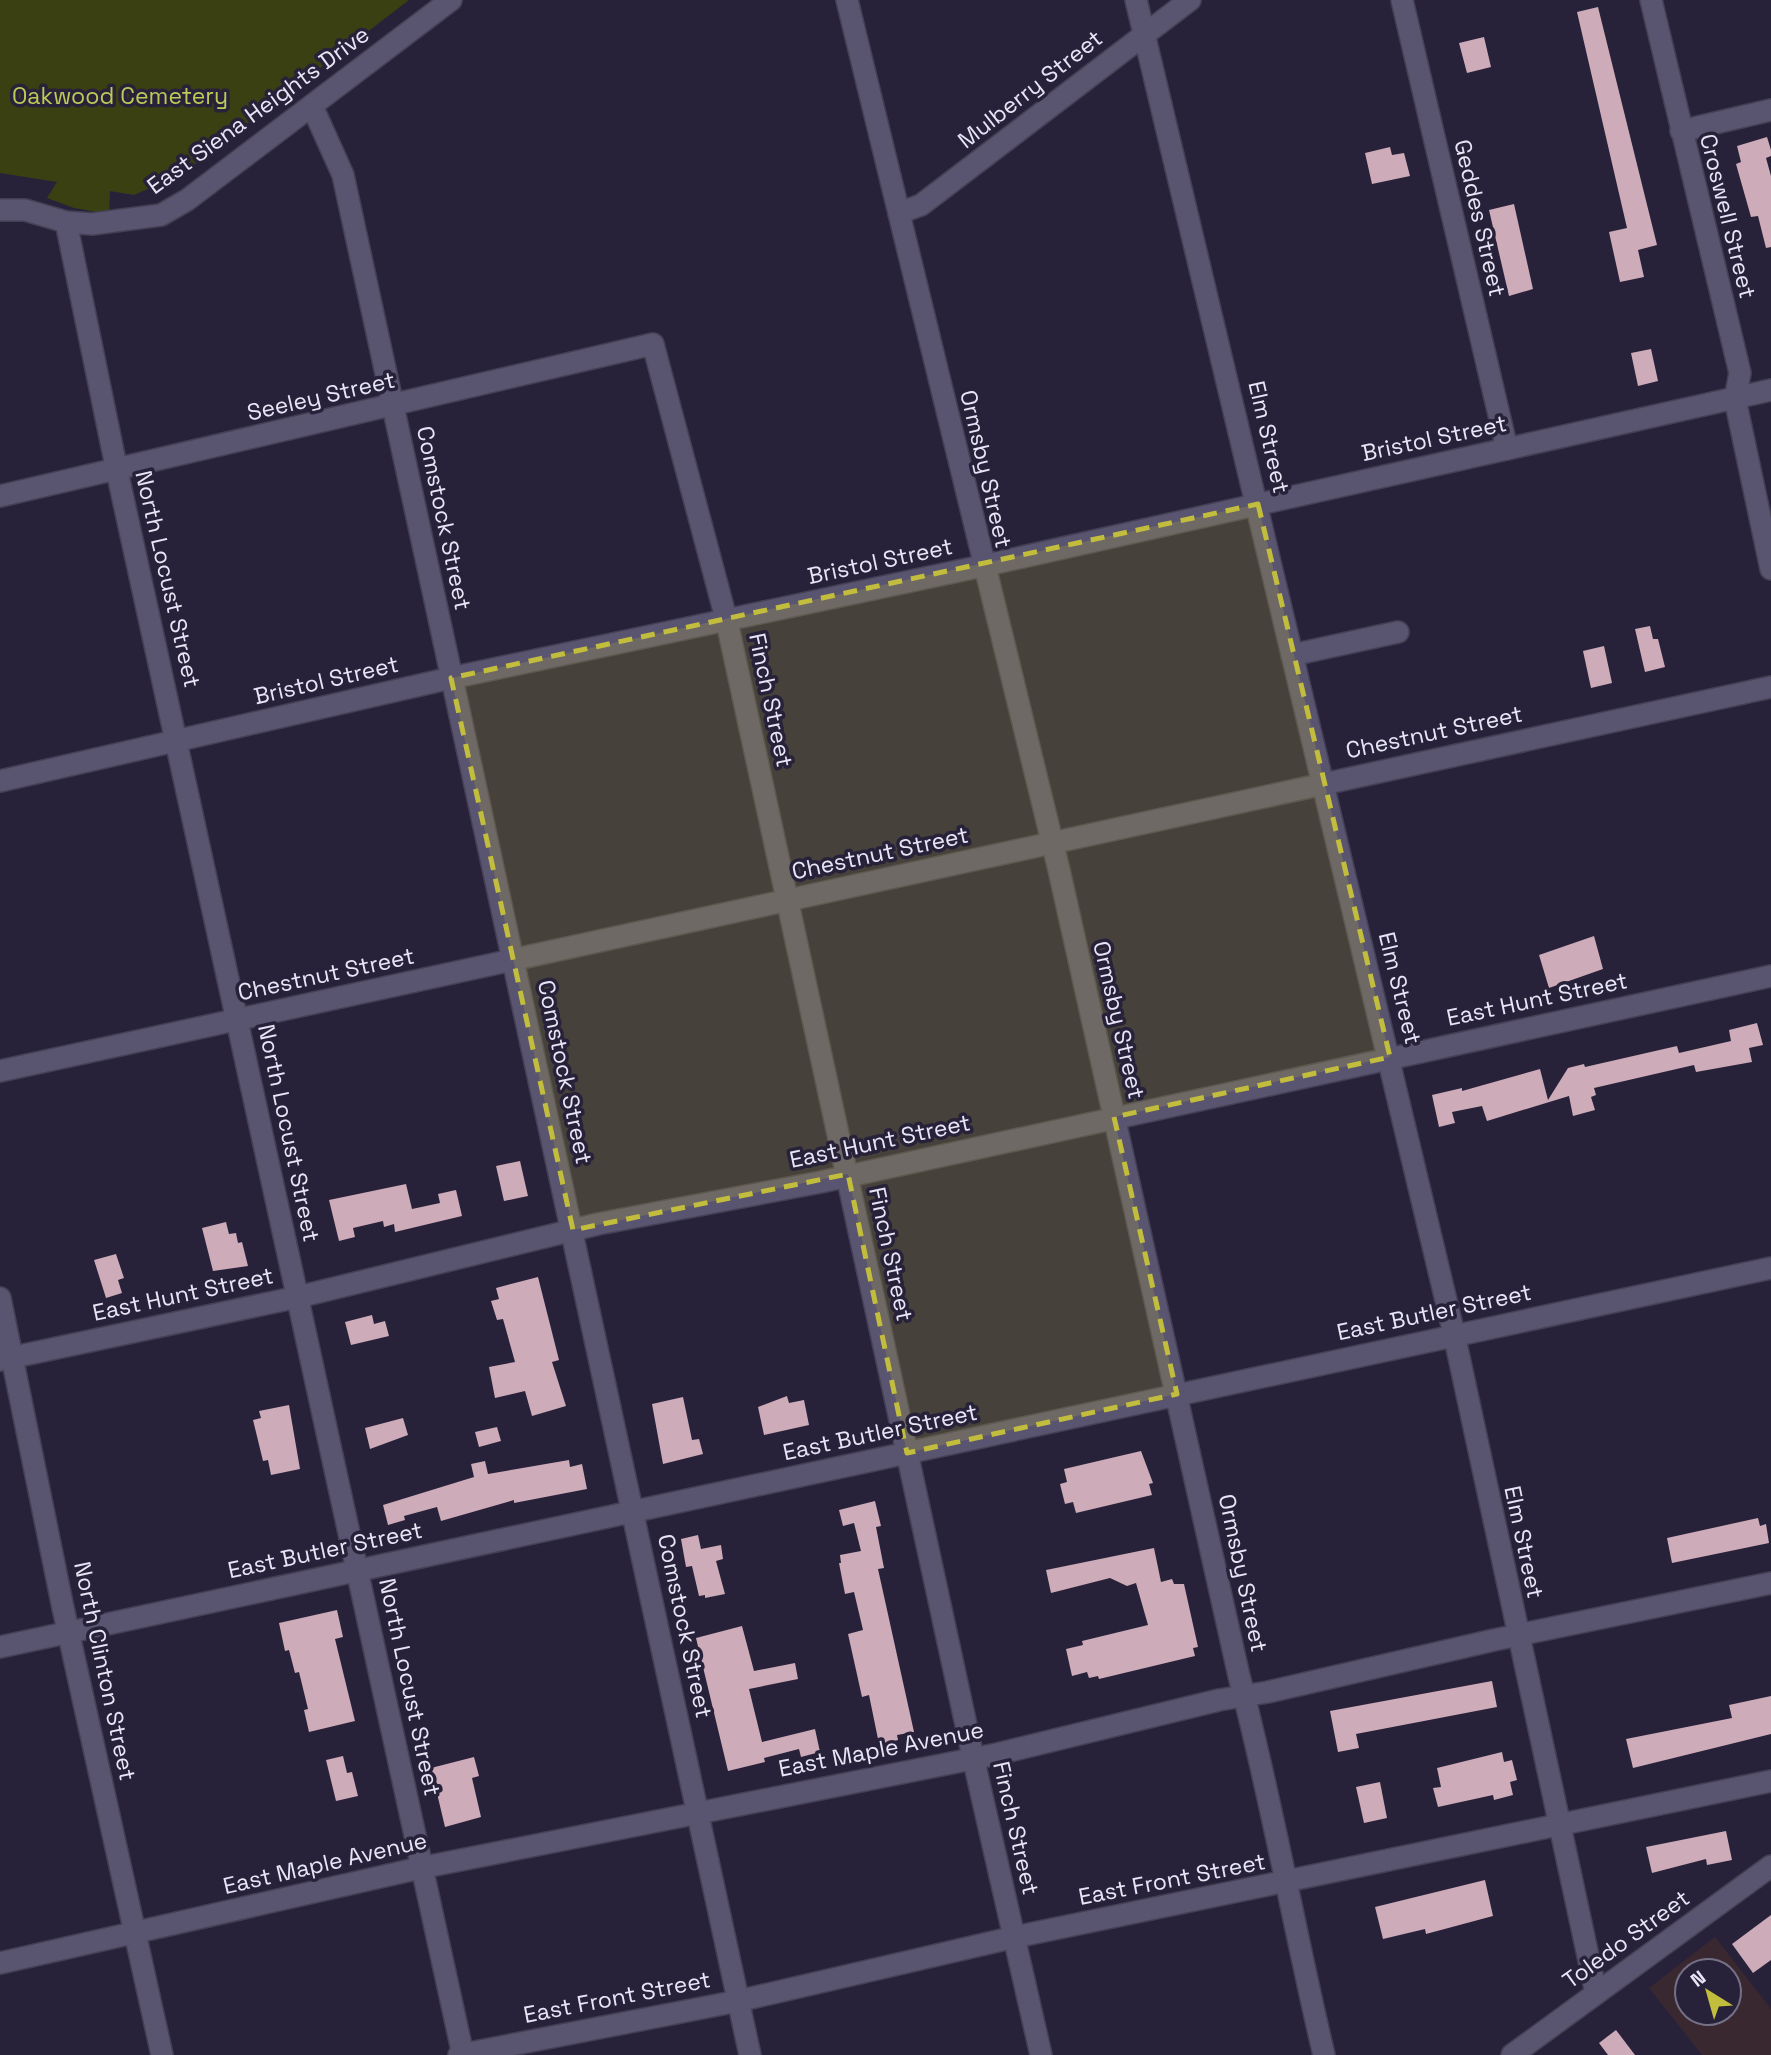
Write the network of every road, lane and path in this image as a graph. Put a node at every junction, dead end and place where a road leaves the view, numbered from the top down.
1 (847, 0) edge
2 (1136, 0) edge
3 (1189, 0) edge
4 (1402, 0) edge
5 (1651, 0) edge
6 (441, 3) edge
7 (1145, 33) junction
8 (312, 106) junction
9 (1771, 110) edge
10 (1681, 131) junction
11 (0, 210) edge
12 (899, 213) junction
13 (66, 222) junction
14 (653, 344) joint
15 (1771, 390) edge
16 (1735, 399) junction
17 (393, 407) junction
18 (1507, 449) junction
19 (117, 471) junction
20 (0, 496) edge
21 (1258, 504) junction
22 (982, 566) junction
23 (1771, 569) edge
24 (727, 621) junction
25 (1398, 632) dead end
26 (1292, 654) junction
27 (451, 678) junction
28 (1771, 687) edge
29 (178, 741) junction
30 (0, 781) edge
31 (1322, 782) junction
32 (1052, 844) junction
33 (788, 899) junction
34 (514, 960) junction
35 (1771, 976) edge
36 (238, 1019) junction
37 (1390, 1057) junction
38 (0, 1071) edge
39 (1114, 1116) junction
40 (848, 1174) junction
41 (573, 1230) junction
42 (1771, 1268) edge
43 (298, 1297) junction
44 (0, 1298) edge
45 (1454, 1334) junction
46 (6, 1359) edge
47 (1177, 1394) junction
48 (907, 1453) junction
49 (634, 1511) junction
50 (359, 1570) junction
51 (1771, 1583) edge
52 (69, 1633) junction
53 (1518, 1636) junction
54 (0, 1647) edge
55 (1244, 1696) junction
56 (973, 1757) junction
57 (1771, 1781) edge
58 (698, 1812) junction
59 (1558, 1826) junction
60 (1771, 1866) edge
61 (420, 1868) junction
62 (1285, 1883) junction
63 (136, 1934) junction
64 (1015, 1937) junction
65 (0, 1964) edge
66 (1596, 1993) junction
67 (738, 2001) junction
68 (162, 2055) edge
69 (462, 2055) edge
70 (750, 2055) edge
71 (1041, 2055) edge
72 (1324, 2055) edge
73 (1512, 2055) edge

1 - 12 street, Ormsby Street
2 - 7 street, Elm Street
3 - 7 street, Mulberry Street
4 - 18 street, Geddes Street
5 - 10 street, Croswell Street
6 - 8 street, East Siena Heights Drive
7 - 12 street, Mulberry Street
7 - 21 street, Elm Street
8 - 13 street, East Siena Heights Drive
8 - 17 street, Comstock Street
9 - 10 street
10 - 16 street, Croswell Street
11 - 13 street, East Siena Heights Drive
12 - 22 street, Ormsby Street
13 - 19 street, North Locust Street
14 - 17 street, Seeley Street
14 - 24 street, Finch Street
15 - 16 street, Bristol Street
16 - 18 street, Bristol Street
16 - 23 street, Croswell Street
17 - 19 street, Seeley Street
17 - 27 street, Comstock Street
18 - 21 street, Bristol Street
19 - 20 street, Seeley Street
19 - 29 street, North Locust Street
21 - 22 street, Bristol Street
21 - 26 street, Elm Street
22 - 24 street, Bristol Street
22 - 32 street, Ormsby Street
24 - 27 street, Bristol Street
24 - 33 street, Finch Street
25 - 26 street
26 - 31 street, Elm Street
27 - 29 street, Bristol Street
27 - 34 street, Comstock Street
28 - 31 street, Chestnut Street
29 - 30 street, Bristol Street
29 - 36 street, North Locust Street
31 - 32 street, Chestnut Street
31 - 37 street, Elm Street
32 - 33 street, Chestnut Street
32 - 39 street, Ormsby Street
33 - 34 street, Chestnut Street
33 - 40 street, Finch Street
34 - 36 street, Chestnut Street
34 - 41 street, Comstock Street
35 - 37 street, East Hunt Street
36 - 38 street, Chestnut Street
36 - 43 street, North Locust Street
37 - 39 street, East Hunt Street
37 - 45 street, Elm Street
39 - 40 street, East Hunt Street
39 - 47 street, Ormsby Street
40 - 41 street, East Hunt Street
40 - 48 street, Finch Street
41 - 43 street, East Hunt Street
41 - 49 street, Comstock Street
42 - 45 street, East Butler Street
43 - 46 street, East Hunt Street
43 - 50 street, North Locust Street
44 - 46 street, North Clinton Street
45 - 47 street, East Butler Street
45 - 53 street, Elm Street
46 - 52 street, North Clinton Street
47 - 48 street, East Butler Street
47 - 55 street, Ormsby Street
48 - 49 street, East Butler Street
48 - 56 street, Finch Street
49 - 50 street, East Butler Street
49 - 58 street, Comstock Street
50 - 52 street, East Butler Street
50 - 61 street, North Locust Street
51 - 53 street, East Maple Avenue
52 - 54 street, East Butler Street
52 - 63 street, North Clinton Street
53 - 55 street, East Maple Avenue
53 - 59 street, Elm Street
55 - 56 street, East Maple Avenue
55 - 62 street, Ormsby Street
56 - 58 street, East Maple Avenue
56 - 64 street, Finch Street
57 - 59 street, East Front Street
58 - 61 street, East Maple Avenue
58 - 67 street, Comstock Street
59 - 62 street, East Front Street
59 - 66 street, Elm Street
60 - 66 street, Toledo Street
61 - 63 street, East Maple Avenue
61 - 69 street, North Locust Street
62 - 64 street, East Front Street
62 - 72 street, Ormsby Street
63 - 65 street, East Maple Avenue
63 - 68 street, North Clinton Street
64 - 67 street, East Front Street
64 - 71 street, Finch Street
66 - 73 street, Toledo Street
67 - 69 street, East Front Street
67 - 70 street, Comstock Street

